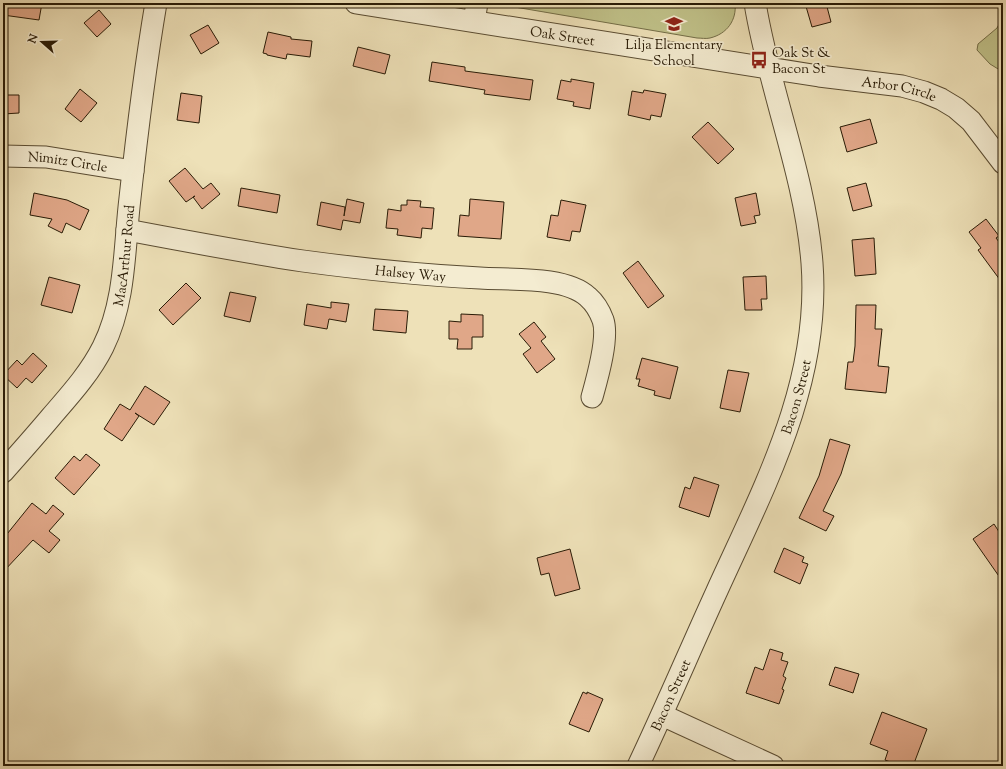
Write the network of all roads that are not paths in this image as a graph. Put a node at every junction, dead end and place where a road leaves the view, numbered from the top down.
1 (156, 3) edge
2 (356, 3) edge
3 (755, 3) edge
4 (475, 12) edge
5 (768, 67) junction
6 (3, 156) edge
7 (1003, 163) edge
8 (133, 171) junction
9 (127, 230) junction
10 (592, 397) dead end
11 (3, 472) edge
12 (662, 715) junction
13 (638, 766) edge
14 (773, 766) edge

1 - 8 street, MacArthur Road
2 - 4 street, Oak Street
3 - 5 street, Bacon Street
4 - 5 street, Oak Street
5 - 7 street, Arbor Circle
5 - 12 street, Bacon Street
6 - 8 street, Nimitz Circle
8 - 9 street, MacArthur Road
9 - 10 street, Halsey Way
9 - 11 street, MacArthur Road
12 - 13 street, Bacon Street
12 - 14 street

